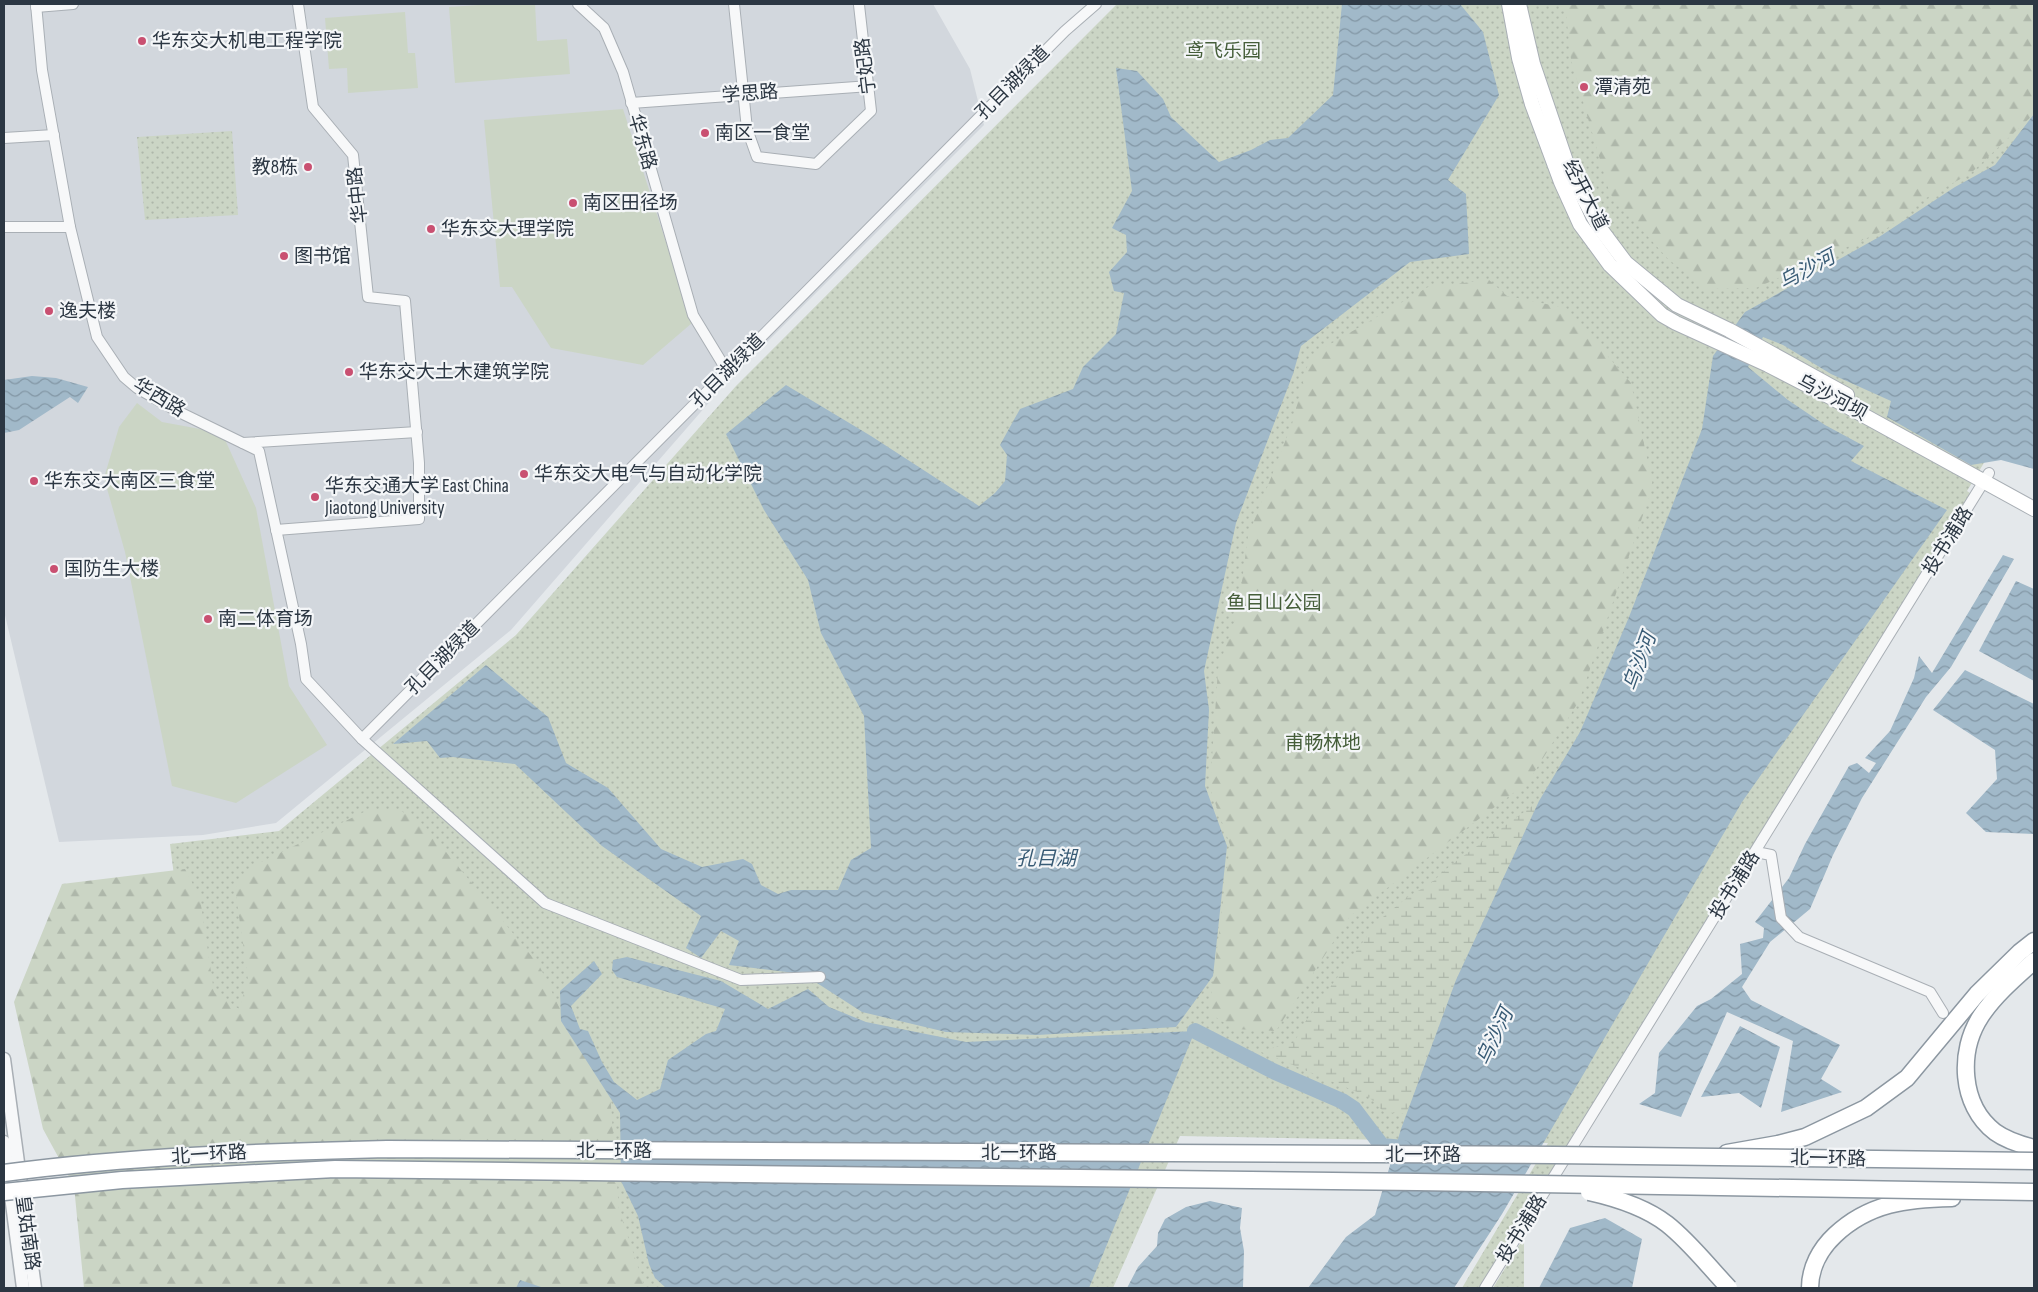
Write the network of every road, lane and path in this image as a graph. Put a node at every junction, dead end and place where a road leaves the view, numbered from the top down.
1 (74, 4) edge
2 (298, 4) edge
3 (578, 4) edge
4 (734, 4) edge
5 (1096, 4) edge
6 (1509, 4) edge
7 (1519, 4) edge
8 (36, 5) edge
9 (859, 5) dead end
10 (870, 86) junction
11 (744, 95) junction
12 (631, 103) junction
13 (54, 135) junction
14 (4, 138) edge
15 (4, 227) edge
16 (70, 227) junction
17 (1676, 323) joint
18 (1729, 330) joint
19 (1773, 361) junction
20 (727, 371) junction
21 (417, 432) junction
22 (241, 443) junction
23 (1987, 477) junction
24 (2034, 498) edge
25 (2034, 509) edge
26 (276, 530) junction
27 (362, 739) junction
28 (1756, 852) junction
29 (2034, 941) edge
30 (2034, 961) edge
31 (820, 978) dead end
32 (1942, 1013) dead end
33 (4, 1059) edge
34 (4, 1142) edge
35 (2034, 1148) edge
36 (1700, 1157) junction
37 (2034, 1161) edge
38 (4, 1173) edge
39 (1418, 1182) junction
40 (4, 1192) edge
41 (2034, 1193) edge
42 (23, 1288) edge
43 (35, 1288) edge
44 (1485, 1288) edge
45 (1729, 1288) edge
46 (1810, 1288) edge

1 - 8 street
2 - 21 street, 华中路
3 - 12 street, 华东路
4 - 11 street
5 - 20 street, 孔目湖绿道
6 - 17 main road, 经开大道
7 - 18 main road, 经开大道
8 - 13 street, 华西路
9 - 10 street, 宁妃路
10 - 11 street, 学思路
10 - 11 street, 宁妃路
11 - 12 street, 学思路
12 - 20 street, 华东路
13 - 14 street
13 - 16 street, 华西路
15 - 16 street
16 - 22 street, 华西路
17 - 19 main road, 乌沙河坝
18 - 19 main road, 乌沙河坝
19 - 23 main road, 乌沙河坝
20 - 27 street, 孔目湖绿道
21 - 22 street
21 - 26 street, 华中路
22 - 26 street, 华西路
23 - 24 main road, 乌沙河坝
23 - 25 main road
23 - 28 street, 投书浦路
26 - 27 street, 华西路
27 - 31 street, 华西路
28 - 32 street
28 - 44 street, 投书浦路
29 - 36 highway, bridge
30 - 35 highway
33 - 43 street, 皇姑南路
34 - 42 street, 皇姑南路
36 - 37 highway, 北一环路, bridge
36 - 38 highway, 北一环路, bridge
39 - 40 highway, 北一环路, bridge
39 - 41 highway, 北一环路, bridge
39 - 45 highway, bridge
41 - 46 highway, bridge

